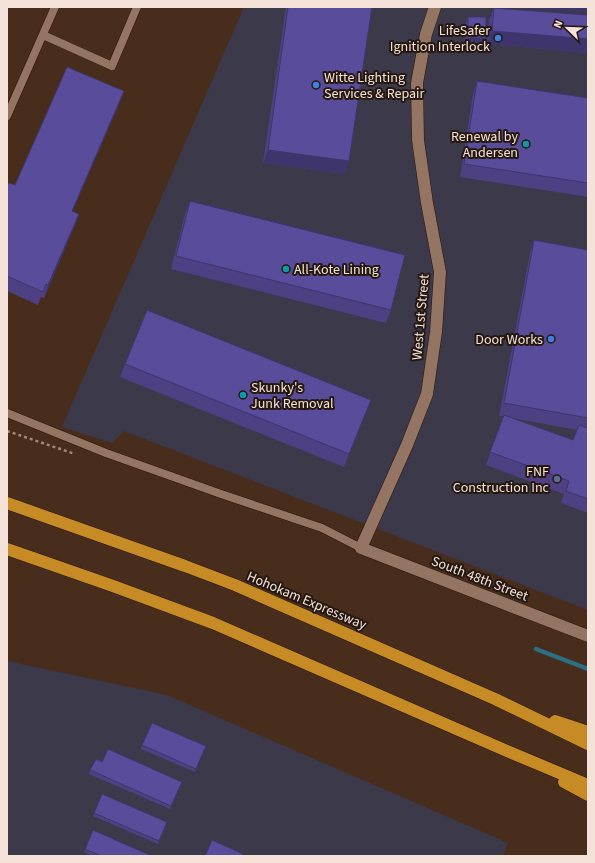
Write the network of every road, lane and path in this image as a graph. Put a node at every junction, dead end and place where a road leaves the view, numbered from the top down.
1 (55, 7) edge
2 (137, 7) edge
3 (435, 7) edge
4 (43, 35) junction
5 (7, 116) edge
6 (7, 413) edge
7 (7, 431) edge
8 (63, 450) dead end
9 (7, 503) edge
10 (361, 548) junction
11 (7, 549) edge
12 (588, 636) edge
13 (495, 699) junction
14 (588, 732) edge
15 (588, 744) edge
16 (507, 751) junction
17 (588, 785) edge
18 (588, 795) edge

1 - 4 lane
2 - 4 lane
3 - 10 street, West 1st Street
4 - 5 lane
6 - 10 lane
7 - 8 path
9 - 13 highway, Hohokam Expressway
10 - 12 street, South 48th Street
11 - 16 highway
13 - 14 highway
13 - 15 highway, Hohokam Expressway
16 - 17 highway
16 - 18 highway

